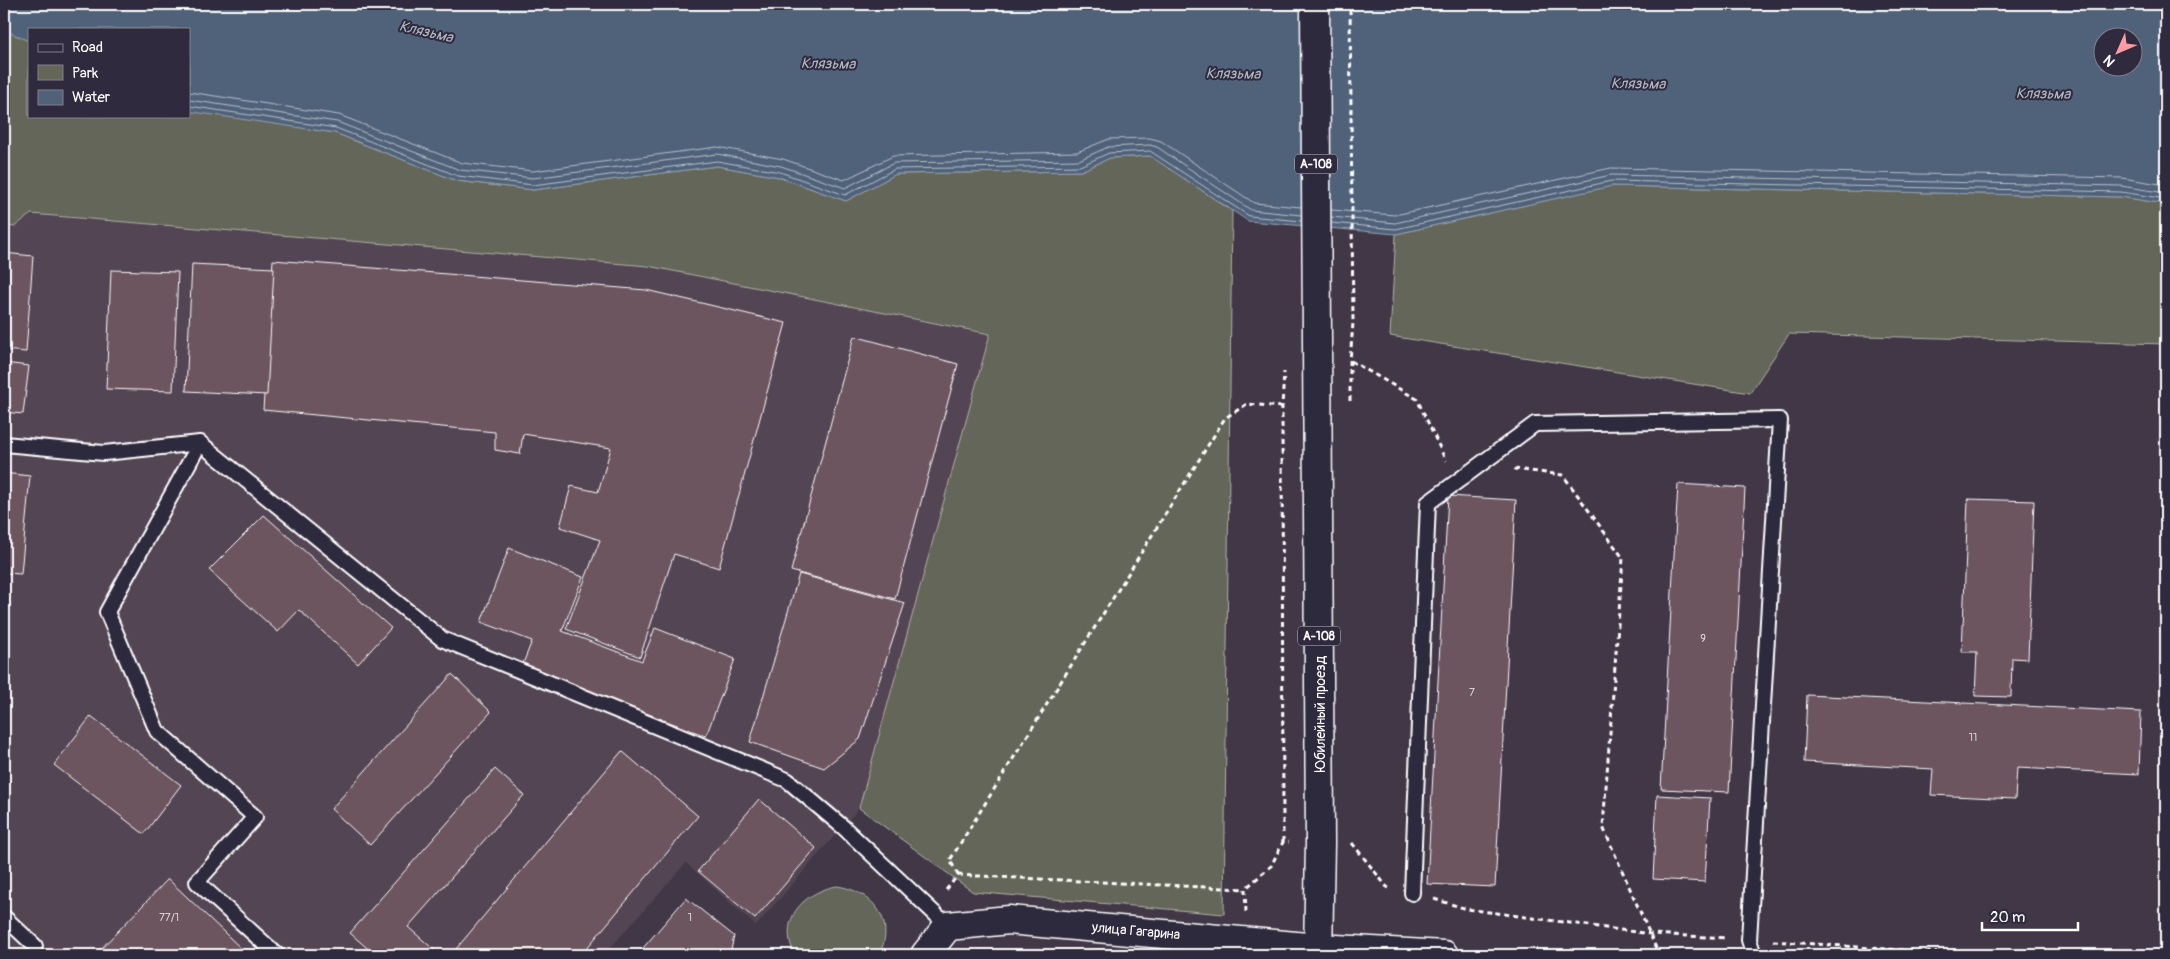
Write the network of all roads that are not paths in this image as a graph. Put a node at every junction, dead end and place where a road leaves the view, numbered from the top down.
1 (1315, 4) edge
2 (200, 443) junction
3 (4, 444) edge
4 (1412, 893) road end
5 (4, 917) edge
6 (948, 926) junction
7 (35, 946) dead end
8 (1318, 952) edge
9 (277, 955) edge
10 (925, 955) edge
11 (1444, 955) edge
12 (1754, 955) edge

1 - 8 main road, Юбилейный проезд / А-108
2 - 3 lane
2 - 6 lane
2 - 9 lane
4 - 12 lane
5 - 7 lane
6 - 8 main road, улица Гагарина
6 - 10 main road
8 - 11 main road, улица Гагарина

